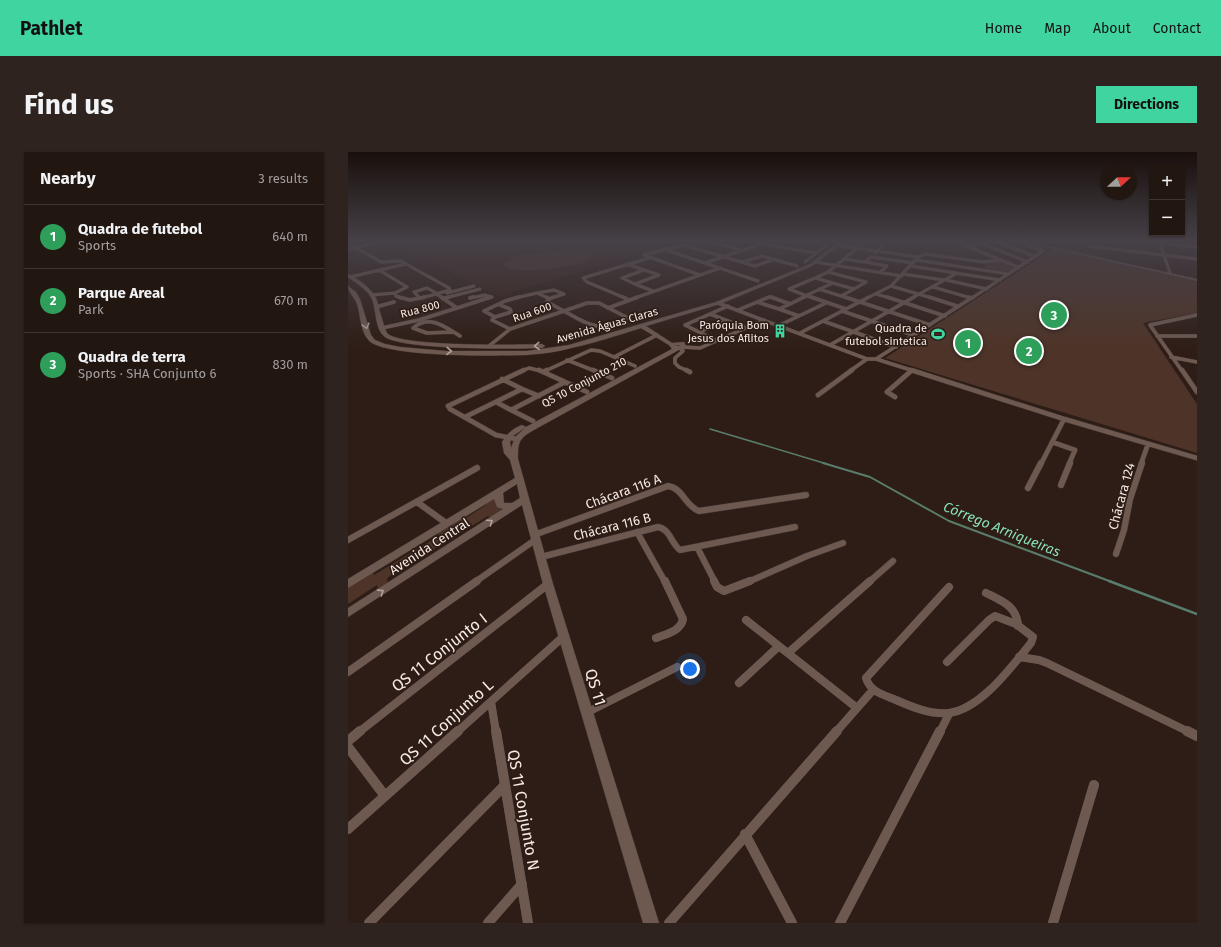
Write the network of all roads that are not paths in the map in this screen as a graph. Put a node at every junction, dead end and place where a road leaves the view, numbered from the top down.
1 (350, 277) edge
2 (390, 277) edge
3 (429, 277) edge
4 (586, 277) edge
5 (625, 277) edge
6 (656, 277) edge
7 (694, 277) edge
8 (746, 277) edge
9 (781, 277) edge
10 (847, 277) edge
11 (901, 277) edge
12 (920, 277) edge
13 (950, 277) edge
14 (981, 277) edge
15 (1005, 277) edge
16 (1183, 277) edge
17 (773, 278) junction
18 (815, 278) joint
19 (945, 280) junction
20 (1000, 280) junction
21 (1197, 280) edge
22 (758, 281) junction
23 (833, 283) junction
24 (635, 284) junction
25 (746, 285) dead end
26 (474, 286) dead end
27 (891, 286) junction
28 (348, 287) edge
29 (933, 287) junction
30 (480, 289) dead end
31 (819, 289) junction
32 (854, 289) junction
33 (987, 289) junction
34 (653, 291) junction
35 (728, 292) dead end
36 (395, 293) junction
37 (537, 293) junction
38 (371, 294) junction
39 (437, 294) junction
40 (876, 294) junction
41 (919, 294) junction
42 (417, 295) dead end
43 (466, 296) dead end
44 (806, 296) junction
45 (841, 296) junction
46 (357, 297) junction
47 (470, 298) junction
48 (971, 298) junction
49 (549, 299) junction
50 (443, 300) junction
51 (630, 300) junction
52 (367, 301) junction
53 (394, 302) dead end
54 (718, 302) junction
55 (757, 302) junction
56 (861, 302) junction
57 (477, 303) junction
58 (826, 303) junction
59 (904, 303) junction
60 (790, 304) junction
61 (500, 305) junction
62 (728, 306) junction
63 (958, 306) junction
64 (376, 307) junction
65 (457, 308) junction
66 (608, 308) junction
67 (779, 309) junction
68 (846, 309) junction
69 (685, 310) junction
70 (738, 310) junction
71 (564, 311) junction
72 (842, 311) junction
73 (888, 312) junction
74 (675, 313) junction
75 (710, 314) junction
76 (1197, 315) edge
77 (799, 316) junction
78 (945, 316) junction
79 (494, 317) junction
80 (419, 320) junction
81 (764, 320) junction
82 (726, 321) junction
83 (823, 321) junction
84 (423, 322) junction
85 (871, 322) junction
86 (780, 325) junction
87 (930, 325) junction
88 (642, 326) junction
89 (382, 328) junction
90 (746, 328) junction
91 (510, 329) junction
92 (853, 331) junction
93 (453, 332) junction
94 (699, 332) junction
95 (800, 333) junction
96 (658, 335) junction
97 (460, 336) dead end
98 (913, 336) junction
99 (1157, 336) junction
100 (1197, 336) edge
101 (396, 340) junction
102 (718, 341) junction
103 (435, 344) junction
104 (383, 345) junction
105 (675, 345) junction
106 (830, 345) junction
107 (489, 346) junction
108 (896, 347) junction
109 (426, 351) junction
110 (614, 357) junction
111 (1171, 357) junction
112 (867, 358) junction
113 (876, 359) junction
114 (567, 360) junction
115 (1197, 362) edge
116 (635, 366) junction
117 (911, 371) junction
118 (543, 372) junction
119 (690, 372) dead end
120 (612, 378) junction
121 (502, 379) junction
122 (565, 382) junction
123 (522, 389) junction
124 (587, 392) junction
125 (1197, 392) edge
126 (818, 395) dead end
127 (538, 396) junction
128 (895, 397) dead end
129 (496, 402) junction
130 (511, 410) junction
131 (465, 417) junction
132 (1064, 419) junction
133 (533, 421) junction
134 (507, 438) junction
135 (516, 439) junction
136 (1052, 442) junction
137 (1148, 444) junction
138 (1197, 458) edge
139 (514, 459) junction
140 (477, 468) dead end
141 (520, 479) junction
142 (1061, 485) dead end
143 (1028, 488) dead end
144 (499, 491) junction
145 (806, 495) dead end
146 (417, 502) junction
147 (520, 502) junction
148 (446, 523) junction
149 (795, 527) dead end
150 (637, 532) junction
151 (534, 537) junction
152 (348, 540) edge
153 (843, 543) dead end
154 (697, 547) junction
155 (1116, 554) dead end
156 (541, 557) junction
157 (893, 561) dead end
158 (348, 584) edge
159 (548, 584) junction
160 (949, 587) dead end
161 (986, 593) dead end
162 (348, 614) edge
163 (746, 620) dead end
164 (1018, 626) junction
165 (564, 636) junction
166 (656, 638) dead end
167 (779, 646) junction
168 (788, 653) junction
169 (1019, 657) junction
170 (947, 662) dead end
171 (677, 667) dead end
172 (348, 672) edge
173 (738, 683) dead end
174 (873, 690) junction
175 (492, 702) junction
176 (856, 708) junction
177 (588, 712) junction
178 (949, 714) junction
179 (1197, 736) edge
180 (348, 741) edge
181 (348, 747) edge
182 (1094, 785) dead end
183 (504, 786) junction
184 (385, 796) junction
185 (348, 829) edge
186 (745, 834) junction
187 (522, 884) junction
188 (368, 923) edge
189 (488, 923) edge
190 (528, 923) edge
191 (651, 923) edge
192 (669, 923) edge
193 (792, 923) edge
194 (840, 923) edge
195 (1053, 923) edge

1 - 38 main road, Avenida Águas Claras
2 - 36 street
3 - 39 street, Rua 800
4 - 51 street
5 - 24 street
6 - 24 street
7 - 34 street
8 - 22 street
9 - 17 main road
10 - 32 street
11 - 27 street
12 - 19 street
13 - 19 street
14 - 20 street
15 - 20 street
16 - 21 main road
17 - 22 main road, Avenida Águas Claras
17 - 54 main road, Avenida Águas Claras
18 - 23 street
18 - 44 street
19 - 29 street
19 - 33 street
20 - 33 street
22 - 25 main road, Avenida Águas Claras
23 - 31 street
23 - 32 street
24 - 34 street
26 - 39 street
27 - 40 street
27 - 41 street
28 - 46 main road, Avenida Águas Claras
29 - 41 street
29 - 48 street
30 - 50 street
31 - 44 street
31 - 45 street
32 - 45 street
33 - 48 street
34 - 51 street
35 - 69 main road, Avenida Águas Claras
36 - 38 street
36 - 39 street
37 - 49 street
37 - 49 street
37 - 61 street
38 - 46 main road
38 - 52 main road, Avenida Águas Claras
39 - 42 street
39 - 50 street, Rua 800
40 - 56 street
40 - 59 street
41 - 59 street
41 - 63 street
43 - 47 street
44 - 58 street
44 - 60 street
45 - 56 street
46 - 52 main road, Avenida Águas Claras
47 - 57 street
47 - 57 street
48 - 63 street
49 - 71 street
50 - 65 street, Rua 800
51 - 66 street
52 - 64 main road, Avenida Águas Claras
52 -> 104 main road, Avenida Águas Claras
53 - 64 street
54 - 62 street
54 - 69 main road, Avenida Águas Claras
55 - 60 street
55 - 67 street
55 - 70 street
56 - 68 street
56 - 73 street
57 - 65 street
58 - 68 street
58 - 77 street
59 - 73 street
59 - 78 street
60 - 67 street
61 - 79 street
61 - 79 street
62 - 70 street
62 - 75 street
63 - 78 street
64 - 89 main road, Avenida Águas Claras
65 - 80 street, Rua 800
66 - 71 street, Rua 600
66 - 71 street, Rua 600
67 - 77 street
68 - 72 street
69 - 74 main road, Avenida Águas Claras
70 - 81 street
71 - 91 street, Rua 600
72 - 83 street
72 - 85 street
73 - 85 street
73 - 87 street
74 - 88 main road, Avenida Águas Claras
74 -> 107 main road, Avenida Águas Claras
75 - 82 street
75 - 94 street
76 - 99 street
77 - 86 street
78 - 87 street
79 - 91 street
80 - 84 street
80 - 89 street, Rua 800
81 - 86 street
81 - 90 street
82 - 90 street
82 - 94 street
83 - 92 street
83 - 95 street
84 - 93 street
84 - 93 street
85 - 92 street
85 - 98 street
86 - 95 street
87 - 98 street
88 - 96 main road
109 -> 88 main road, Avenida Águas Claras
89 - 101 main road
90 - 102 street
91 - 107 street, Rua 600
92 - 106 street
92 - 108 street
93 - 97 street
94 - 102 street
95 - 106 street
96 - 105 main road
96 - 110 street
98 - 108 street
99 - 100 street
99 - 111 street
101 - 103 main road, Avenida Águas Claras
101 - 104 main road
102 - 105 street
103 - 107 main road, Avenida Águas Claras
103 - 109 main road
104 - 109 main road, Avenida Águas Claras
105 - 116 main road, QS 10 Conjunto 210
105 - 119 street
105 - 135 main road, QS 10 Conjunto 210
106 - 112 street
108 - 113 street
110 - 114 street
110 - 116 street
111 - 115 street
111 - 125 street
112 - 113 street
112 - 126 street
113 - 117 street
114 - 118 street
114 - 120 street
116 - 120 main road, QS 10 Conjunto 210
117 - 128 street
117 - 132 street
118 - 121 street
118 - 122 street
120 - 124 main road, QS 10 Conjunto 210
121 - 123 street
121 - 131 street
122 - 124 street
122 - 127 street
123 - 127 street
123 - 129 street
124 - 133 main road, QS 10 Conjunto 210
127 - 130 street
129 - 130 street
129 - 131 street
130 - 133 street
131 - 134 street
132 - 136 street
132 - 137 street
133 - 134 main road, QS 10 Conjunto 210
134 - 135 street
134 - 139 main road, QS 11
135 - 139 main road, QS 11
136 - 142 street
136 - 143 street
137 - 138 street
137 - 155 street, Chácara 124
139 - 141 main road, QS 11
140 - 146 street
141 - 144 main road, Avenida Central
141 - 147 main road, QS 11
144 - 147 main road
144 - 148 main road, Avenida Central
145 - 151 street, Chácara 116 A
146 - 148 street
146 - 152 street
147 - 151 main road, QS 11
162 -> 147 main road, Avenida Central
148 - 158 main road, Avenida Central
149 - 154 street, Chácara 116 B
150 - 154 street, Chácara 116 B
150 - 156 street, Chácara 116 B
150 - 166 street
151 - 156 main road, QS 11
151 - 172 street
153 - 154 street
156 - 159 main road, QS 11
157 - 168 street
159 - 165 main road, QS 11
159 - 180 street, QS 11 Conjunto I
160 - 174 street
161 - 164 street
163 - 167 street
164 - 169 street
164 - 170 street
165 - 175 street, QS 11 Conjunto L
165 - 177 main road, QS 11
167 - 168 street
167 - 173 street
168 - 176 street
169 - 178 street
169 - 179 street
171 - 177 street
174 - 176 street
174 - 178 street
175 - 183 street, QS 11 Conjunto N
175 - 184 street, QS 11 Conjunto L
176 - 186 street
177 - 191 main road, QS 11
178 - 194 street
181 - 184 street
182 - 195 street
183 - 187 street, QS 11 Conjunto N
183 - 188 street
184 - 185 street, QS 11 Conjunto L
186 - 192 street
186 - 193 street
187 - 189 street
187 - 190 street, QS 11 Conjunto N

